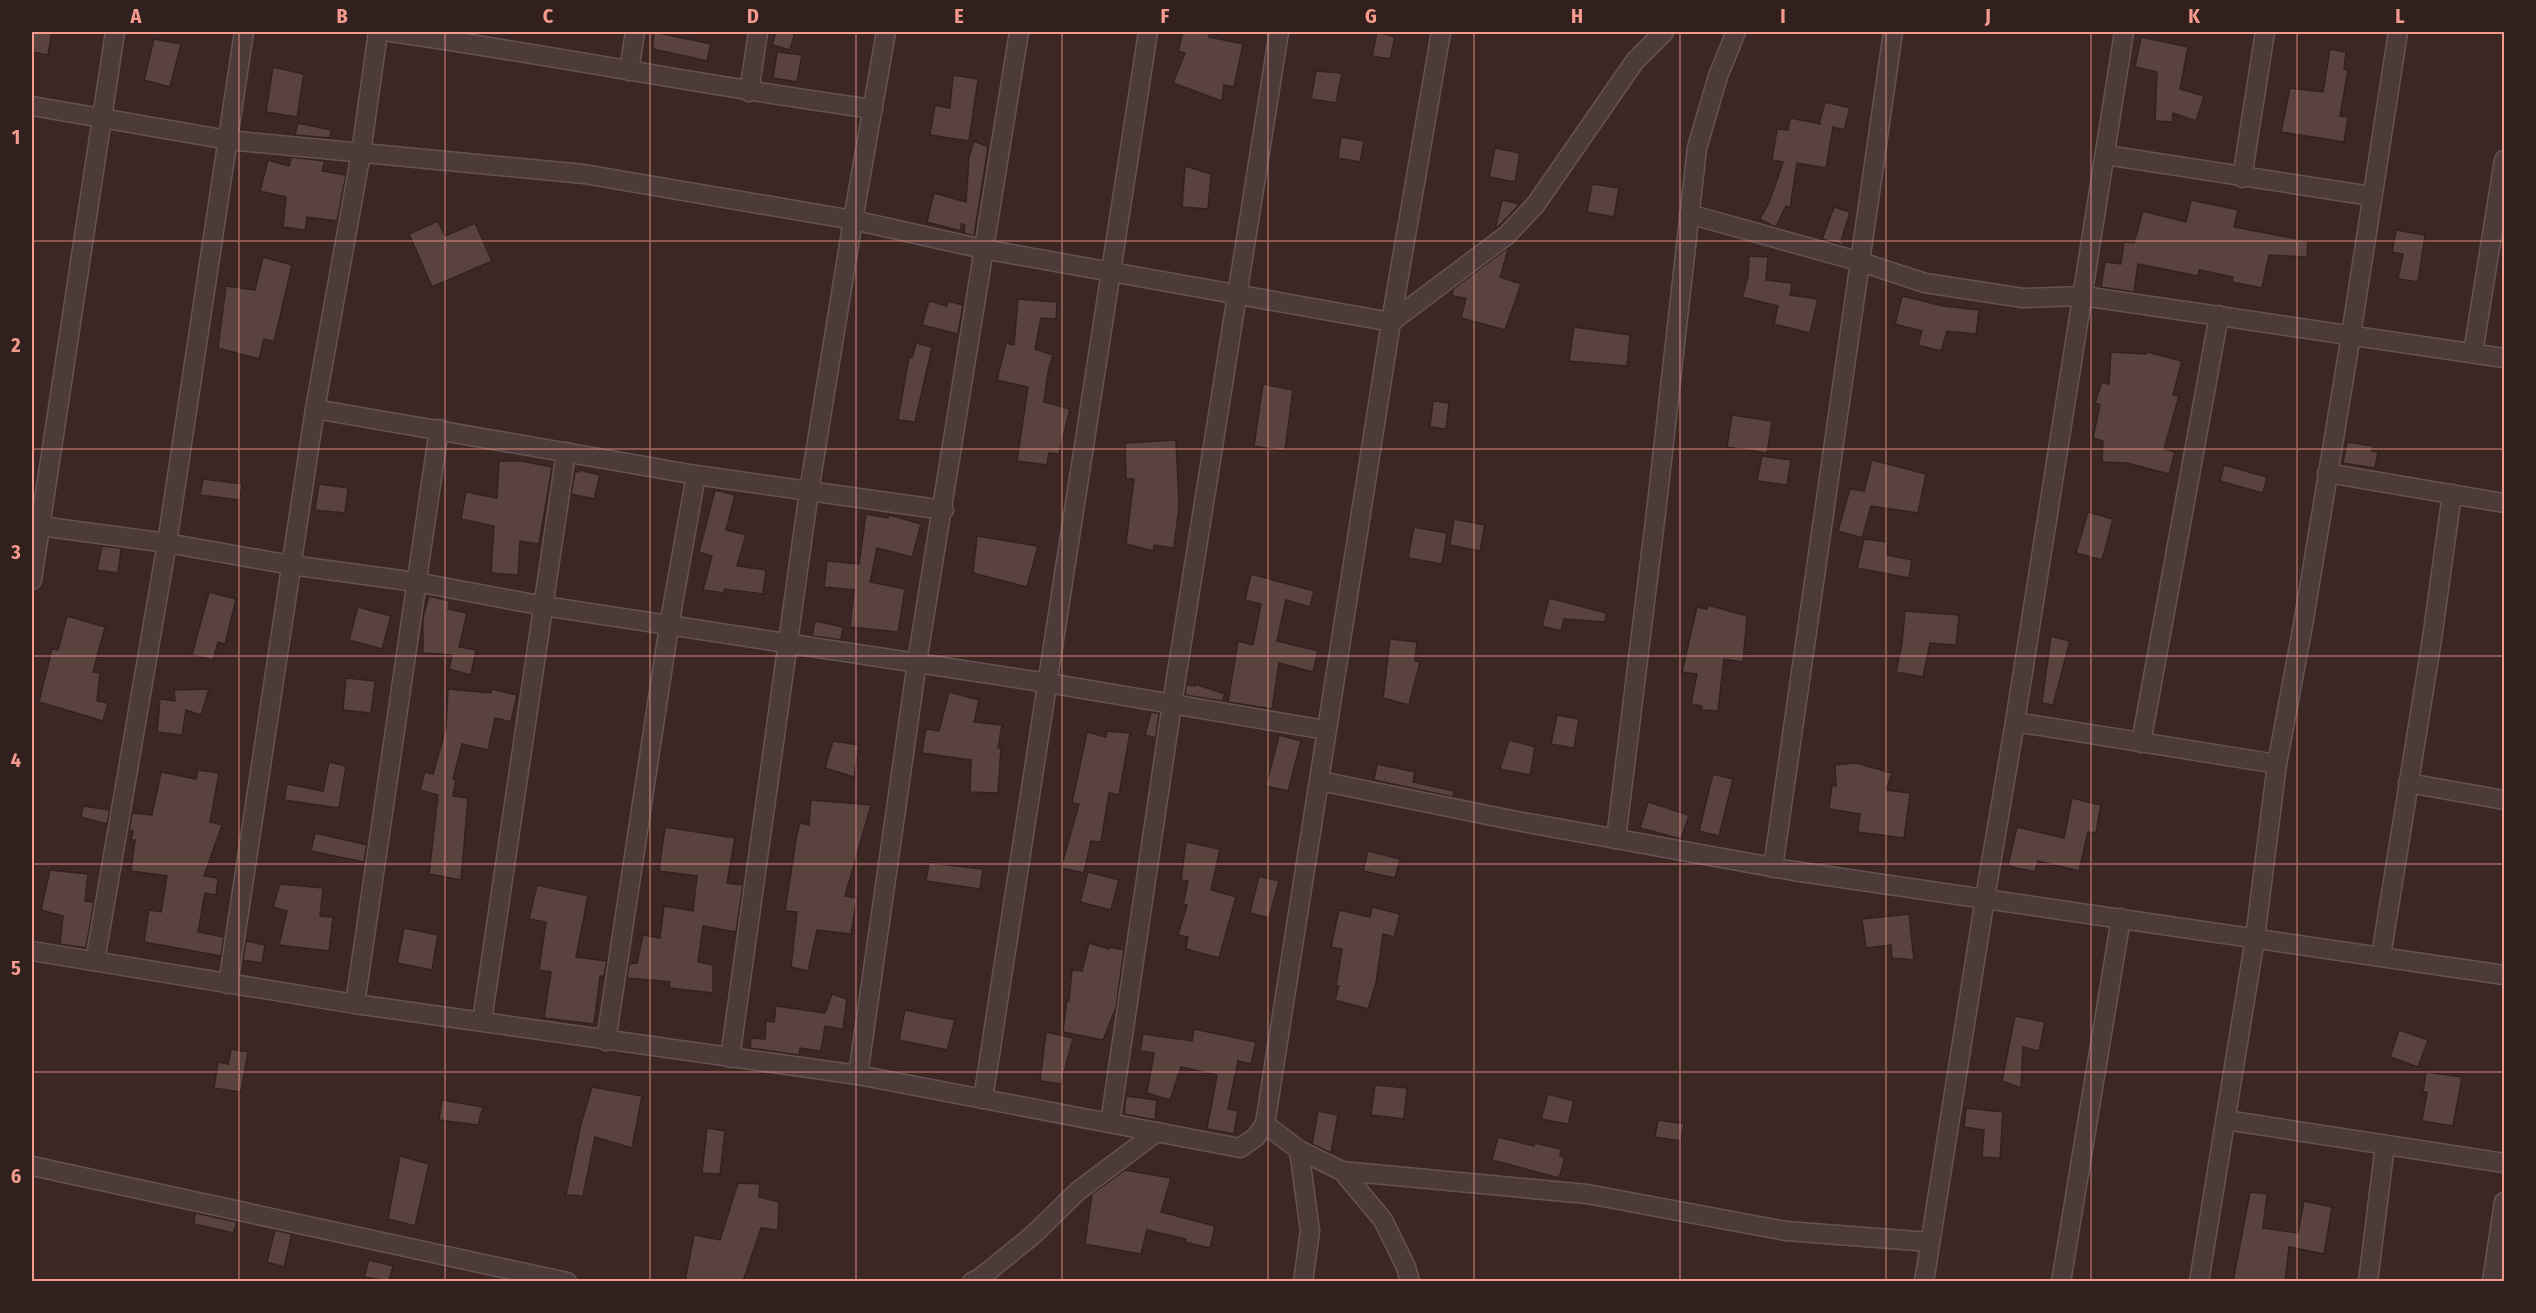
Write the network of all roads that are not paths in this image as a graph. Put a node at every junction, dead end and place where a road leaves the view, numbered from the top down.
1 (116, 32) edge
2 (244, 32) edge
3 (378, 32) edge
4 (391, 32) edge
5 (635, 32) edge
6 (758, 32) edge
7 (886, 32) edge
8 (1019, 32) edge
9 (1148, 32) edge
10 (1279, 32) edge
11 (1441, 32) edge
12 (1664, 32) edge
13 (1736, 32) edge
14 (1893, 32) edge
15 (2124, 32) edge
16 (2265, 32) edge
17 (2398, 32) edge
18 (503, 40) edge
19 (629, 71) junction
20 (749, 92) junction
21 (32, 106) edge
22 (873, 109) junction
23 (102, 117) junction
24 (228, 140) junction
25 (361, 153) junction
26 (2106, 155) junction
27 (2505, 160) edge
28 (2242, 178) junction
29 (2371, 196) junction
30 (1689, 214) junction
31 (853, 220) junction
32 (2499, 223) edge
33 (983, 249) junction
34 (1861, 262) junction
35 (1112, 273) junction
36 (1237, 296) junction
37 (2083, 296) junction
38 (2219, 315) junction
39 (1391, 322) junction
40 (2351, 335) junction
41 (2473, 353) junction
42 (2505, 358) edge
43 (315, 409) junction
44 (439, 429) junction
45 (566, 452) junction
46 (2327, 473) junction
47 (696, 475) junction
48 (809, 491) junction
49 (2452, 494) junction
50 (2505, 503) edge
51 (944, 510) junction
52 (36, 526) edge
53 (167, 543) junction
54 (291, 565) junction
55 (32, 580) edge
56 (416, 582) junction
57 (544, 606) junction
58 (669, 626) junction
59 (788, 644) junction
60 (917, 662) junction
61 (1048, 683) junction
62 (1172, 704) junction
63 (2015, 722) junction
64 (1326, 730) junction
65 (2141, 743) junction
66 (2277, 764) junction
67 (1320, 782) junction
68 (2408, 783) junction
69 (2505, 800) edge
70 (1616, 839) junction
71 (1773, 868) junction
72 (1984, 898) junction
73 (2121, 918) junction
74 (2255, 938) junction
75 (32, 951) edge
76 (2381, 956) junction
77 (95, 960) junction
78 (2505, 975) edge
79 (228, 984) junction
80 (355, 1004) junction
81 (482, 1021) junction
82 (606, 1041) junction
83 (730, 1058) junction
84 (858, 1076) junction
85 (983, 1099) junction
86 (2226, 1120) junction
87 (1110, 1123) junction
88 (1265, 1124) junction
89 (1157, 1132) junction
90 (2385, 1145) junction
91 (1299, 1150) junction
92 (2505, 1163) edge
93 (32, 1166) edge
94 (1342, 1171) junction
95 (2505, 1202) edge
96 (1929, 1242) junction
97 (567, 1281) edge
98 (972, 1281) edge
99 (1303, 1281) edge
100 (1410, 1281) edge
101 (1923, 1281) edge
102 (2061, 1281) edge
103 (2199, 1281) edge
104 (2368, 1281) edge
105 (2492, 1281) edge

1 - 23 street
2 - 24 street
3 - 25 street
4 - 18 street
5 - 19 street
6 - 20 street
7 - 22 street
8 - 33 street
9 - 35 street
10 - 36 street
11 - 39 street
12 - 39 street
13 - 30 street
14 - 34 street
15 - 26 street
16 - 28 street
17 - 29 street
18 - 19 street
19 - 20 street
20 - 22 street
21 - 23 street
22 - 31 street
23 - 24 street
23 - 52 street
24 - 25 street
24 - 53 street
25 - 31 street
25 - 43 street
26 - 28 street
26 - 37 street
27 - 32 street
28 - 29 street
29 - 40 street
30 - 34 street
30 - 70 street
31 - 33 street
31 - 48 street
32 - 41 street
33 - 35 street
33 - 51 street
34 - 37 street
34 - 71 street
35 - 36 street
35 - 61 street
36 - 39 street
36 - 62 street
37 - 38 street
37 - 63 street
38 - 40 street
38 - 65 street
39 - 64 street
40 - 41 street
40 - 46 street
41 - 42 street
43 - 44 street
43 - 54 street
44 - 45 street
44 - 56 street
45 - 47 street
45 - 57 street
46 - 49 street
46 - 66 street
47 - 48 street
47 - 58 street
48 - 51 street
48 - 59 street
49 - 50 street
49 - 68 street
51 - 60 street
52 - 53 street
52 - 55 street
53 - 54 street
53 - 77 street
54 - 56 street
54 - 79 street
56 - 57 street
56 - 80 street
57 - 58 street
57 - 81 street
58 - 59 street
58 - 82 street
59 - 60 street
59 - 83 street
60 - 61 street
60 - 84 street
61 - 62 street
61 - 85 street
62 - 64 street
62 - 87 street
63 - 65 street
63 - 72 street
64 - 67 street
65 - 66 street
66 - 74 street
67 - 70 street
67 - 88 street
68 - 69 street
68 - 76 street
70 - 71 street
71 - 72 street
72 - 73 street
72 - 96 street
73 - 74 street
73 - 102 street
74 - 76 street
74 - 86 street
75 - 77 street
76 - 78 street
77 - 79 street
79 - 80 street
80 - 81 street
81 - 82 street
82 - 83 street
83 - 84 street
84 - 85 street
85 - 87 street
86 - 90 street
86 - 103 street
87 - 89 street
88 - 89 street
88 - 91 street
89 - 98 street
90 - 92 street
90 - 104 street
91 - 94 street
91 - 99 street
93 - 97 street
94 - 96 street
94 - 100 street
95 - 105 street
96 - 101 street

